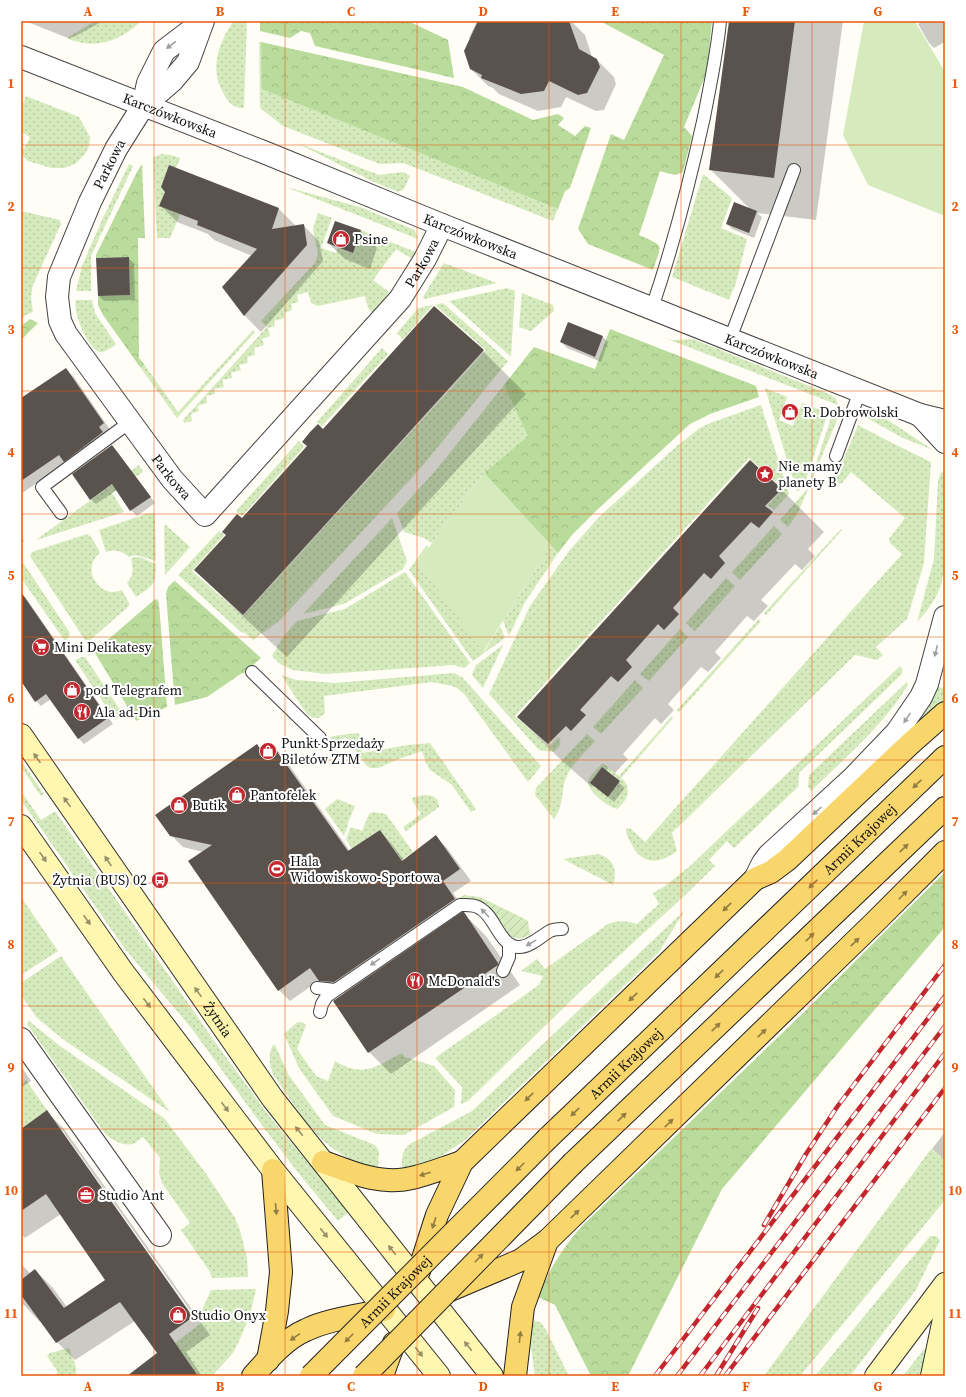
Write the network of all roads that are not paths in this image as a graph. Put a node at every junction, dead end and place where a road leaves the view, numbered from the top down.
1 (203, 21) edge
2 (720, 21) edge
3 (21, 57) edge
4 (143, 106) junction
5 (794, 170) dead end
6 (442, 225) junction
7 (652, 308) junction
8 (730, 339) junction
9 (860, 391) junction
10 (920, 415) junction
11 (945, 421) edge
12 (130, 422) junction
13 (945, 442) edge
14 (836, 456) dead end
15 (61, 513) dead end
16 (945, 617) edge
17 (252, 672) dead end
18 (945, 713) edge
19 (21, 735) edge
20 (320, 738) dead end
21 (945, 757) edge
22 (945, 808) edge
23 (21, 826) edge
24 (945, 852) edge
25 (755, 880) junction
26 (562, 929) dead end
27 (509, 944) junction
28 (503, 970) dead end
29 (317, 988) dead end
30 (335, 990) junction
31 (320, 1012) dead end
32 (21, 1039) edge
33 (323, 1162) junction
34 (462, 1162) junction
35 (273, 1170) junction
36 (160, 1235) dead end
37 (547, 1241) junction
38 (945, 1284) edge
39 (424, 1292) junction
40 (945, 1314) edge
41 (394, 1321) junction
42 (268, 1360) junction
43 (253, 1376) edge
44 (311, 1376) edge
45 (364, 1376) edge
46 (382, 1376) edge
47 (439, 1376) edge
48 (492, 1376) edge
49 (515, 1376) edge
50 (876, 1376) edge
51 (932, 1376) edge

1 - 4 street, Parkowa
2 - 7 lane
3 - 4 street, Karczówkowska
4 - 6 street, Karczówkowska
4 - 12 street, Parkowa
5 - 8 lane
6 - 7 street, Karczówkowska
6 - 12 street, Parkowa
7 - 8 street, Karczówkowska
8 - 9 street, Karczówkowska
9 - 10 street, Karczówkowska
9 - 14 lane
10 - 11 street, Karczówkowska
10 - 13 street, Karczówkowska
12 - 15 lane
16 -> 25 street
17 - 20 lane
18 - 25 main road
33 -> 19 street, Żytnia
21 -> 44 main road, Armii Krajowej, bridge
45 -> 22 main road, bridge
23 -> 35 street
37 -> 24 main road
25 -> 34 main road
26 -> 27 lane
27 - 28 lane
27 -> 30 lane
29 - 30 lane
30 - 31 lane
32 - 36 street
34 -> 33 main road
39 -> 33 street, Żytnia
34 -> 39 main road
35 -> 41 street
35 -> 42 main road
37 - 39 main road
49 -> 37 main road
38 - 50 street
39 - 41 main road
48 -> 39 street, Żytnia
40 - 51 street
41 -> 42 main road
41 - 46 main road
41 -> 47 street
42 - 43 main road

